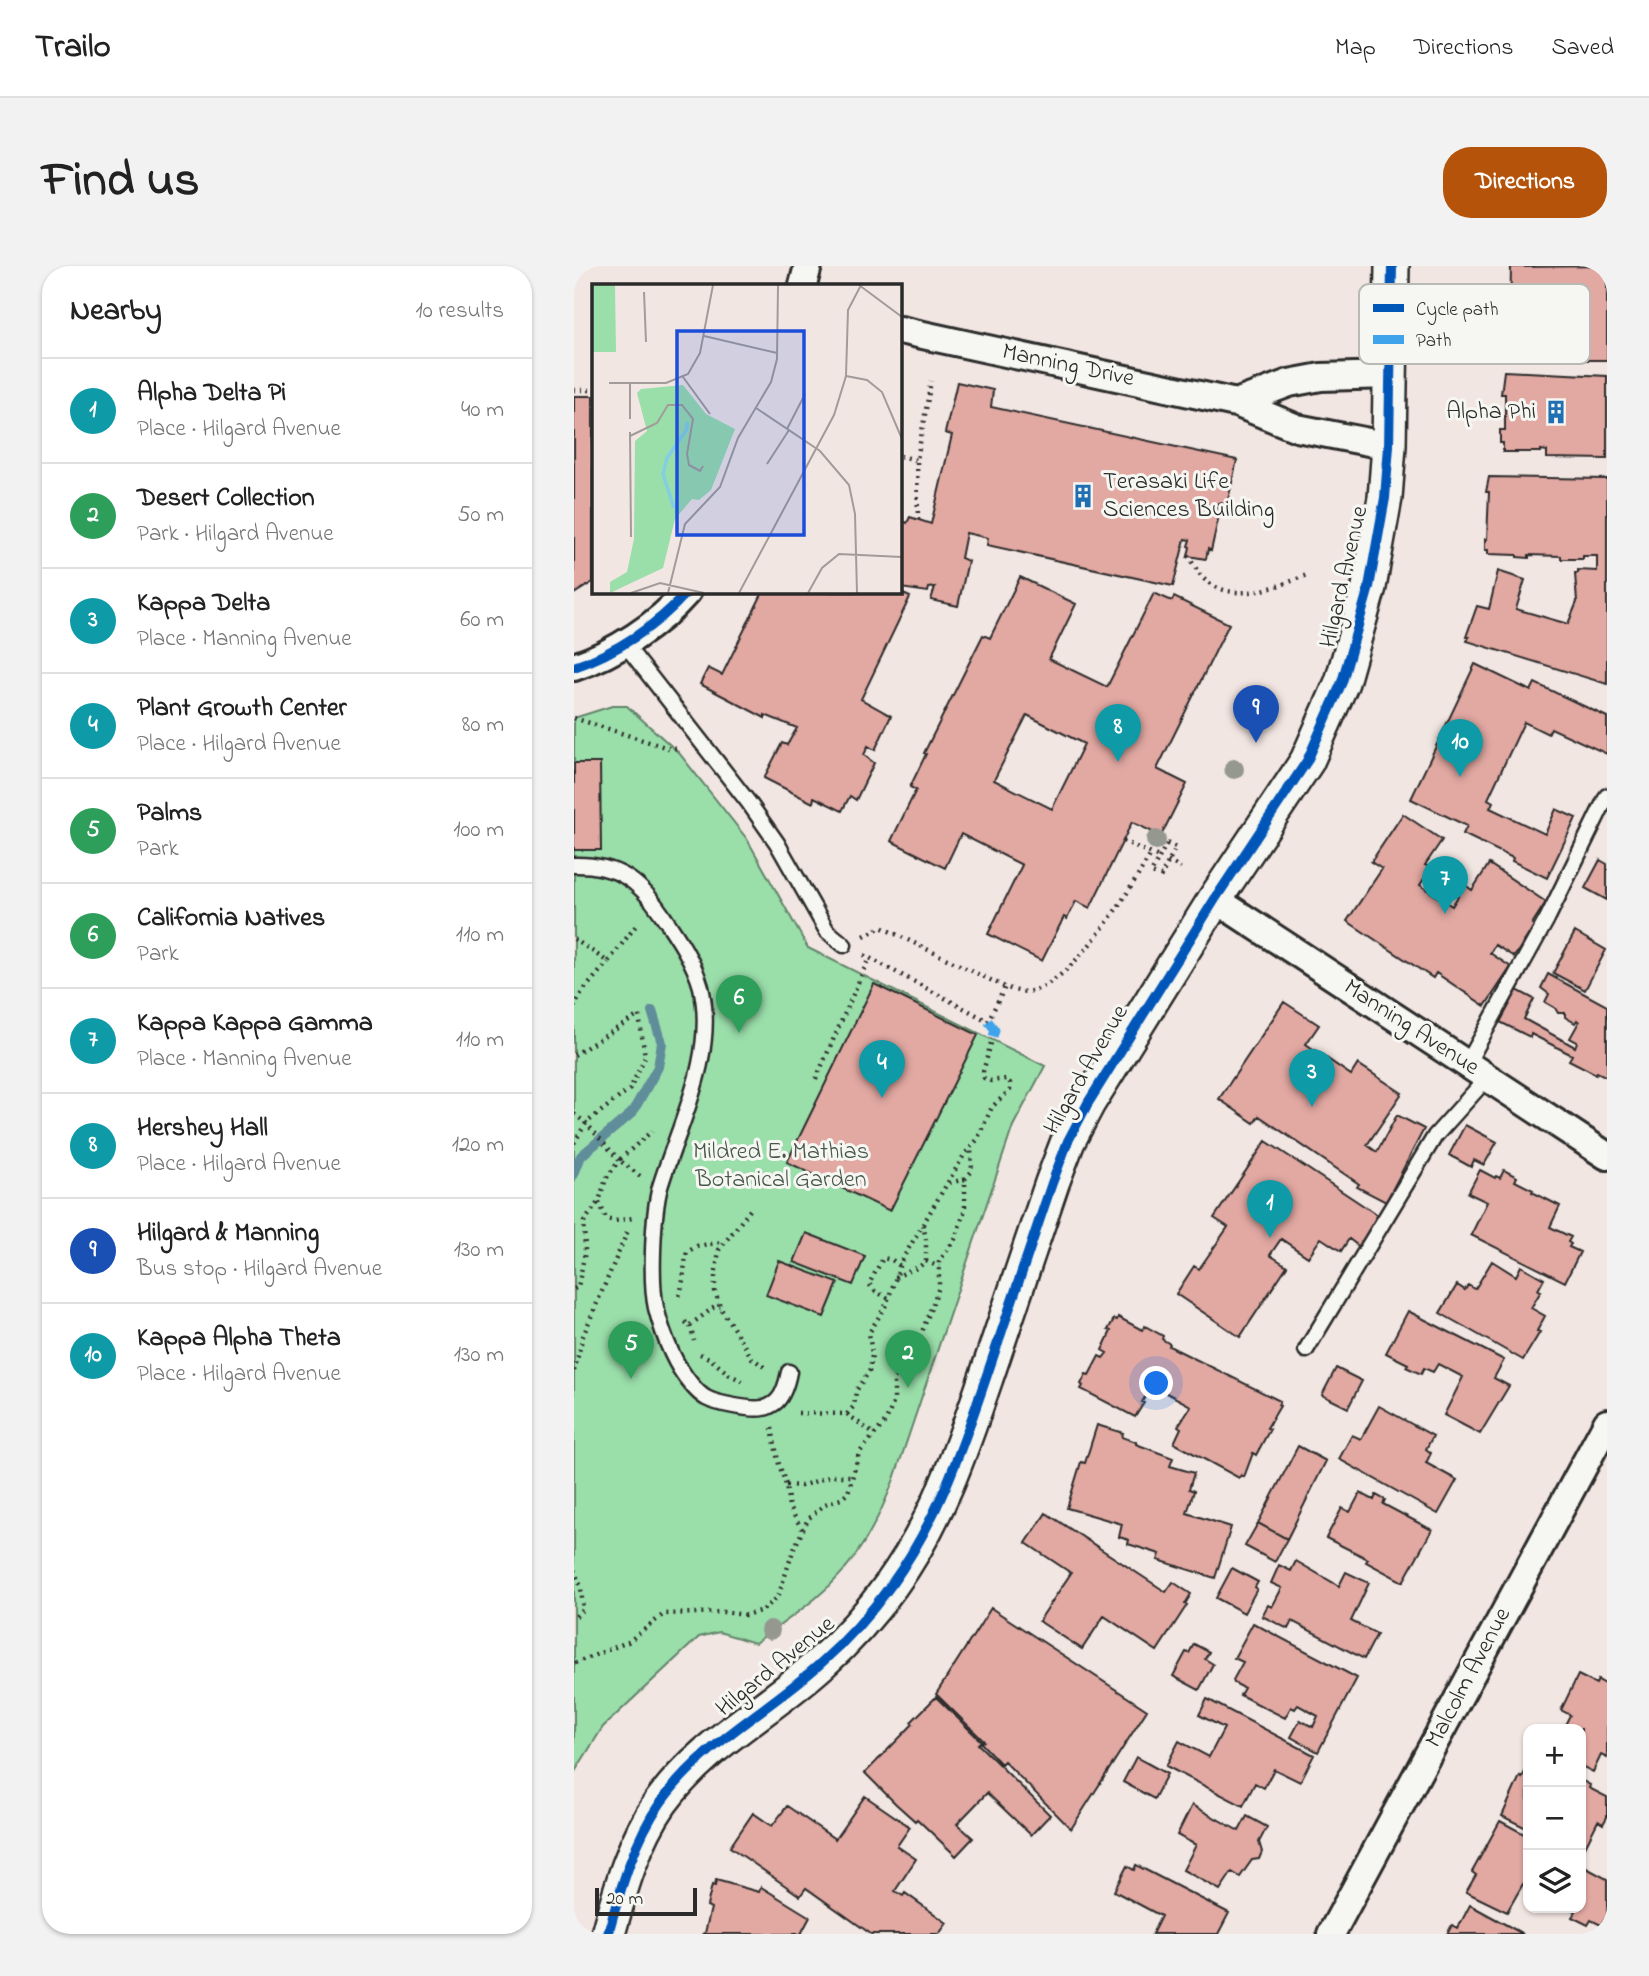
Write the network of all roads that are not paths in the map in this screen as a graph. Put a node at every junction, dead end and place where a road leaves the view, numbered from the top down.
1 (808, 266) edge
2 (1392, 266) edge
3 (803, 284) edge
4 (1392, 284) edge
5 (901, 330) edge
6 (1390, 364) edge
7 (1390, 375) junction
8 (1236, 403) junction
9 (1389, 446) junction
10 (686, 593) edge
11 (624, 643) junction
12 (574, 667) edge
13 (1607, 796) edge
14 (574, 865) edge
15 (1215, 900) junction
16 (844, 945) road end
17 (1477, 1071) junction
18 (1607, 1156) edge
19 (1306, 1350) dead end
20 (788, 1376) road end
21 (1607, 1423) edge
22 (608, 1934) edge
23 (1331, 1934) edge

1 - 3 street
2 - 4 street, Hilgard Avenue
5 - 8 street, Manning Drive
6 - 7 street, Hilgard Avenue
7 - 8 street
7 - 9 street, Hilgard Avenue
8 - 9 street, Manning Drive
9 - 15 street, Hilgard Avenue
10 - 11 street
11 - 12 street
11 - 16 lane
13 - 17 lane
14 - 20 lane
15 - 17 street, Manning Avenue
15 - 22 street, Hilgard Avenue
17 - 18 street, Manning Avenue
17 - 19 lane
21 - 23 street, Malcolm Avenue

